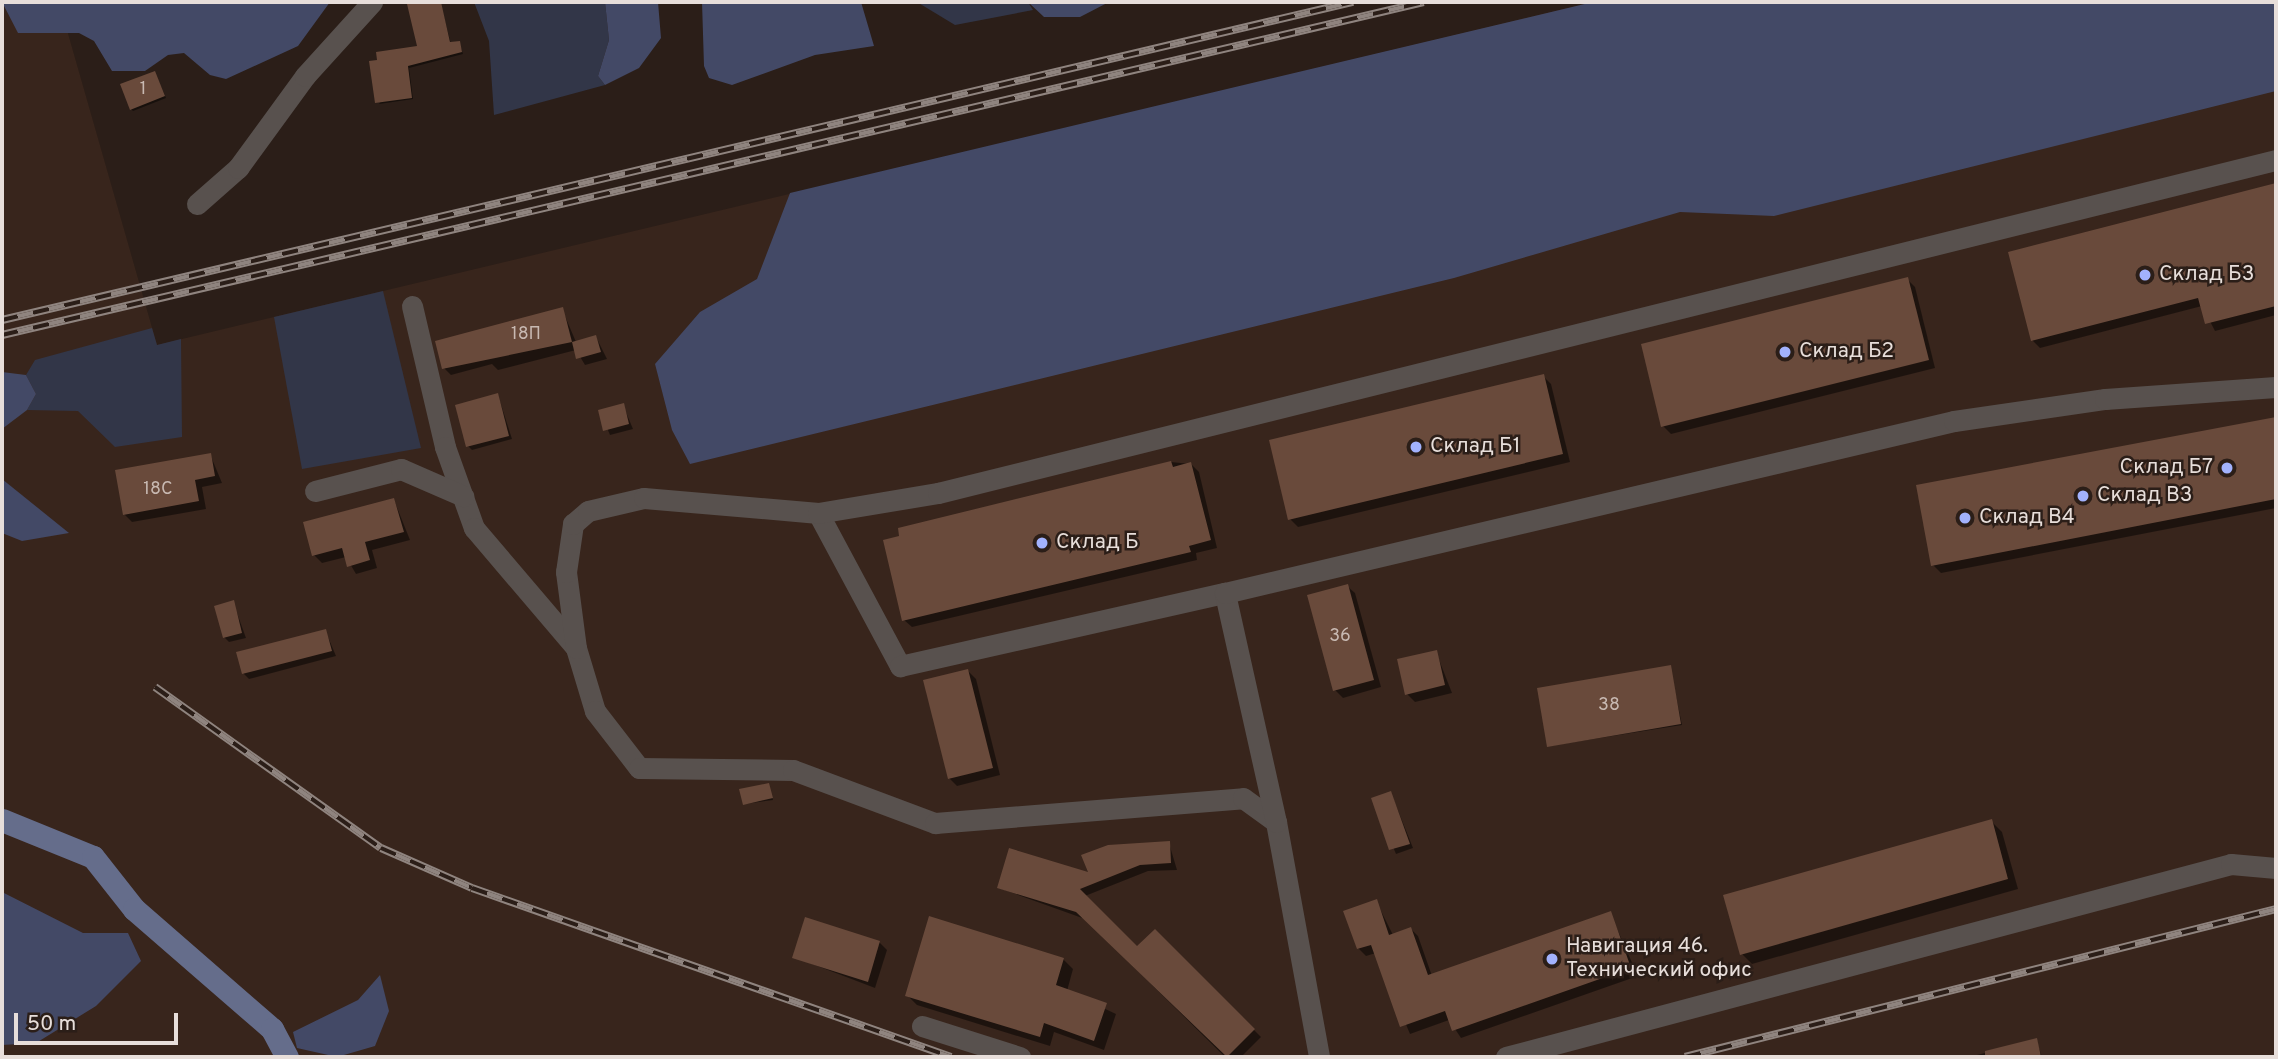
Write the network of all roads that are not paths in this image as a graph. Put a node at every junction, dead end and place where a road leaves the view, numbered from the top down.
1 (372, 2) edge
2 (2276, 160) edge
3 (197, 204) dead end
4 (412, 306) dead end
5 (2276, 387) edge
6 (315, 491) dead end
7 (463, 496) junction
8 (818, 513) junction
9 (1225, 593) junction
10 (576, 648) junction
11 (1276, 822) junction
12 (2276, 868) edge
13 (922, 1026) dead end
14 (1020, 1057) edge
15 (1320, 1057) edge
16 (1506, 1057) edge

1 - 3 street
2 - 8 street
4 - 7 street
5 - 9 street
6 - 7 street
7 - 10 street
8 - 9 street
8 - 10 street
9 - 11 street
10 - 11 street
11 - 15 street
12 - 16 street
13 - 14 street

